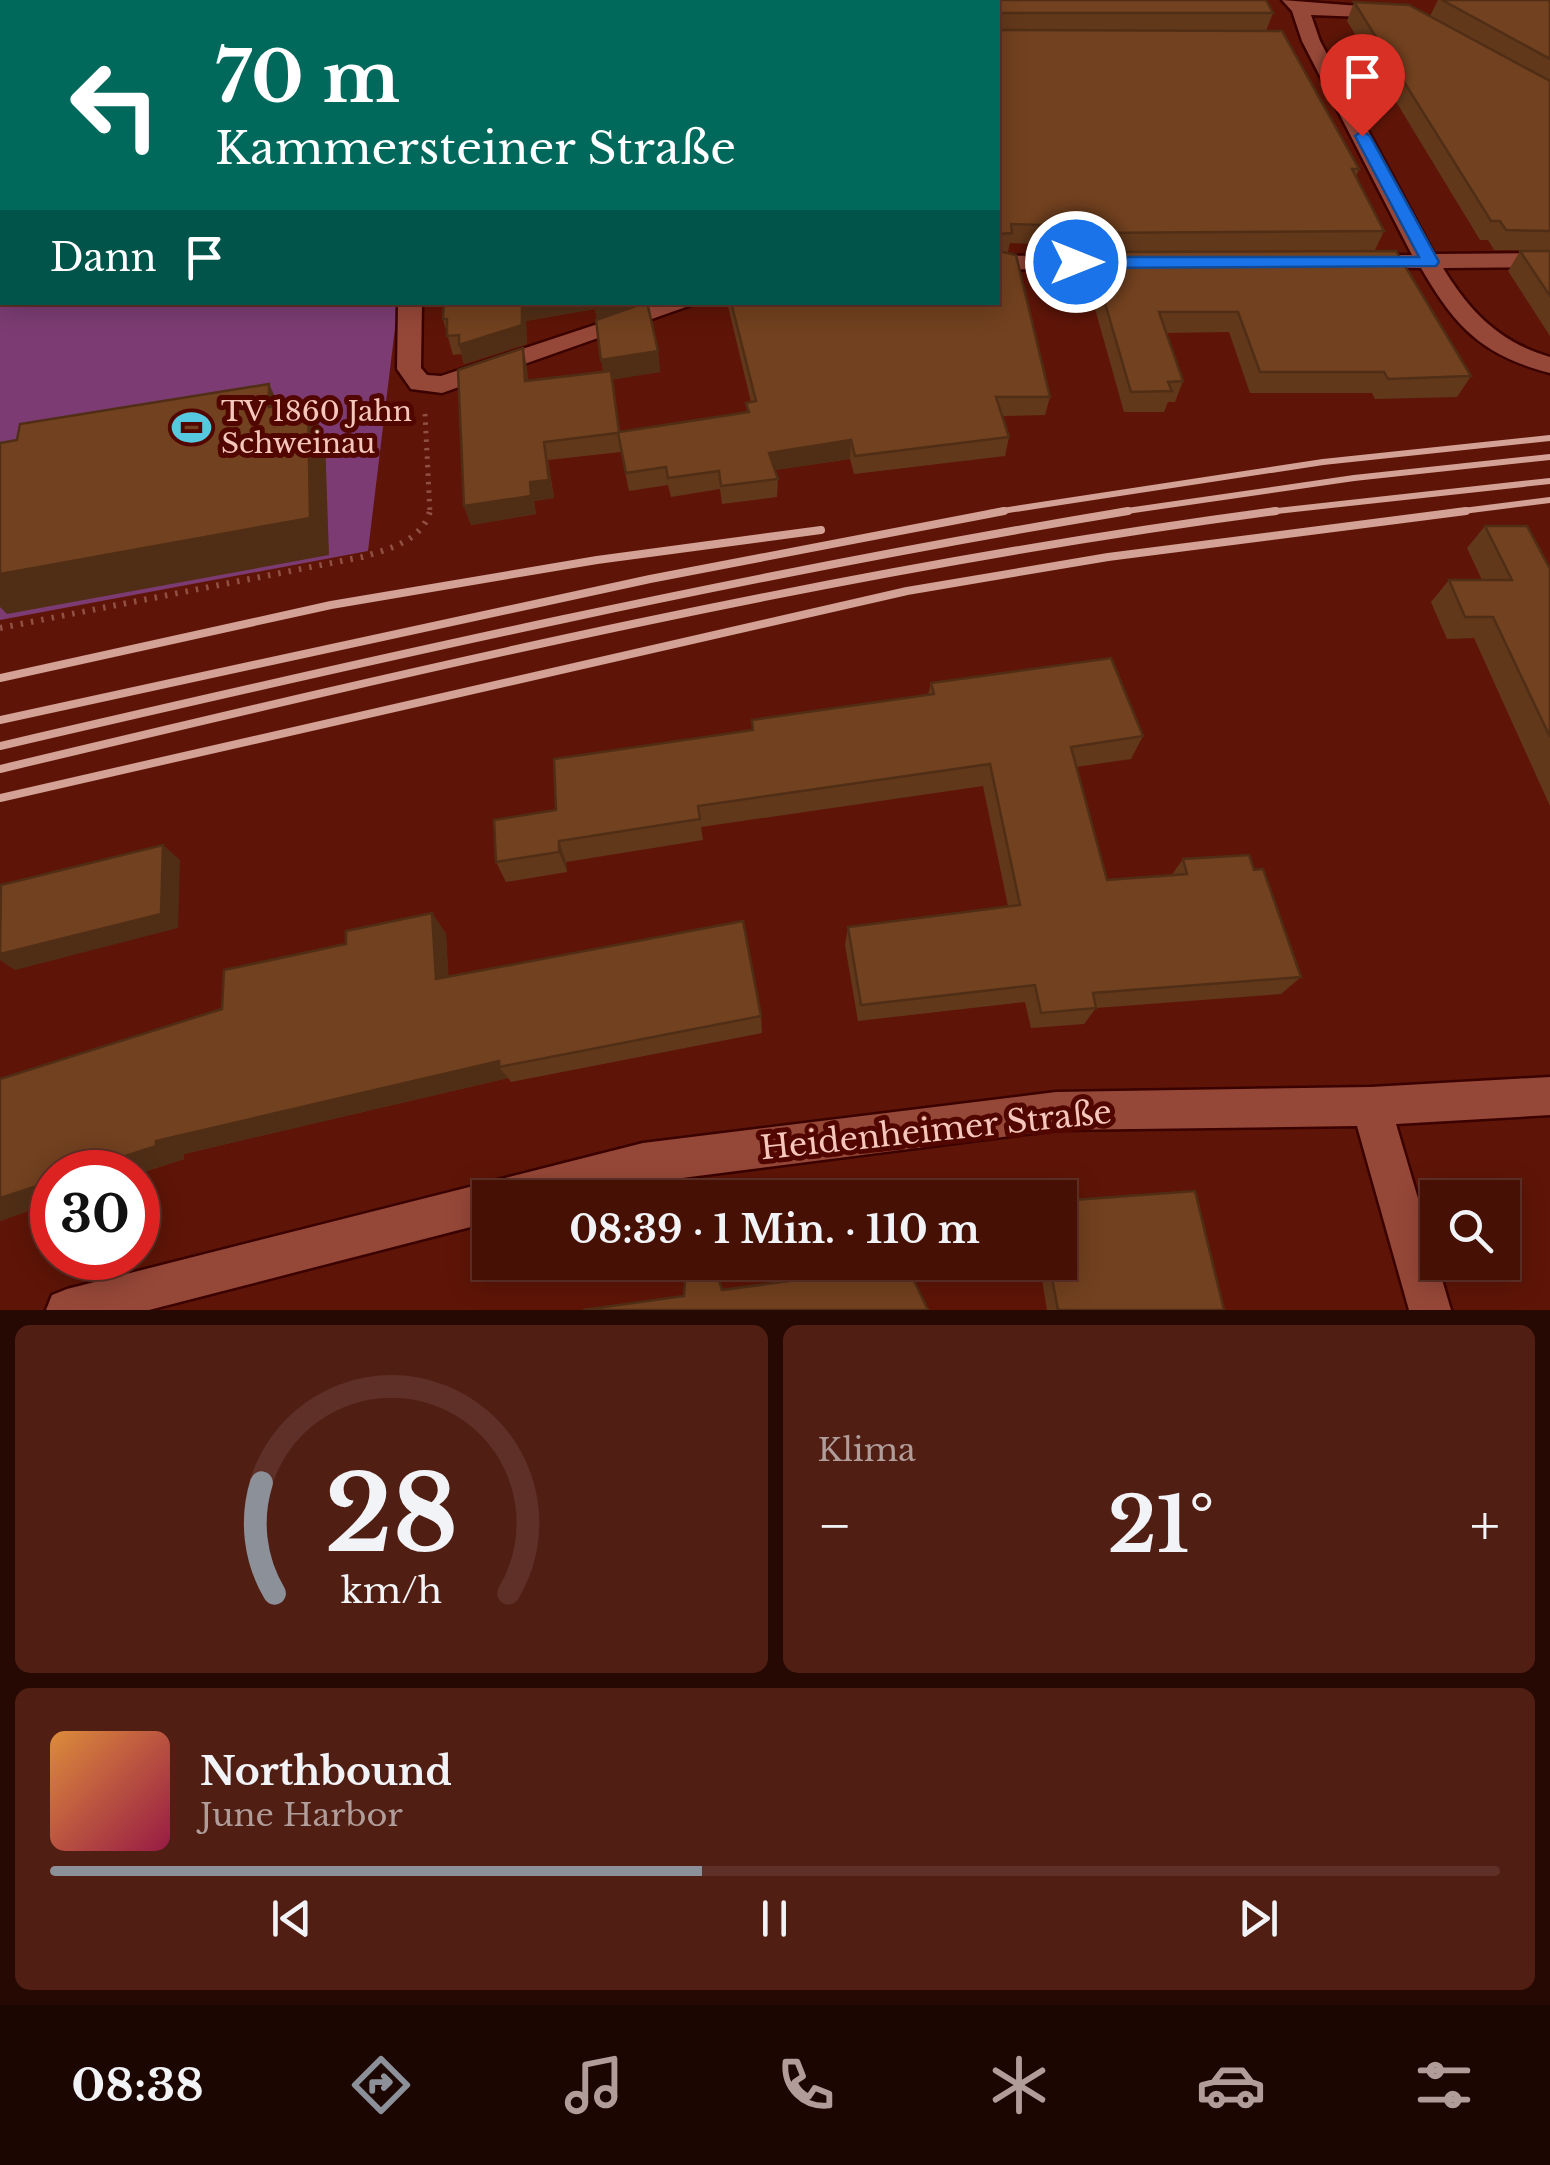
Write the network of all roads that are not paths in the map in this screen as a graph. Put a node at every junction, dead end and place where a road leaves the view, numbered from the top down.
1 (1299, 3) edge
2 (1406, 15) edge
3 (1550, 260) edge
4 (1000, 262) edge
5 (1155, 262) edge
6 (1332, 262) edge
7 (1430, 262) junction
8 (410, 305) edge
9 (679, 305) edge
10 (1550, 365) edge
11 (1550, 1096) edge
12 (1372, 1106) junction
13 (574, 1180) edge
14 (472, 1207) edge
15 (66, 1310) edge
16 (1430, 1310) edge

1 - 2 street
1 - 7 street
3 - 7 street
4 - 5 street
6 - 7 street
7 - 10 street
8 - 9 street
11 - 12 street, Heidenheimer Straße
12 - 13 street, Heidenheimer Straße
12 - 16 street
14 - 15 street

